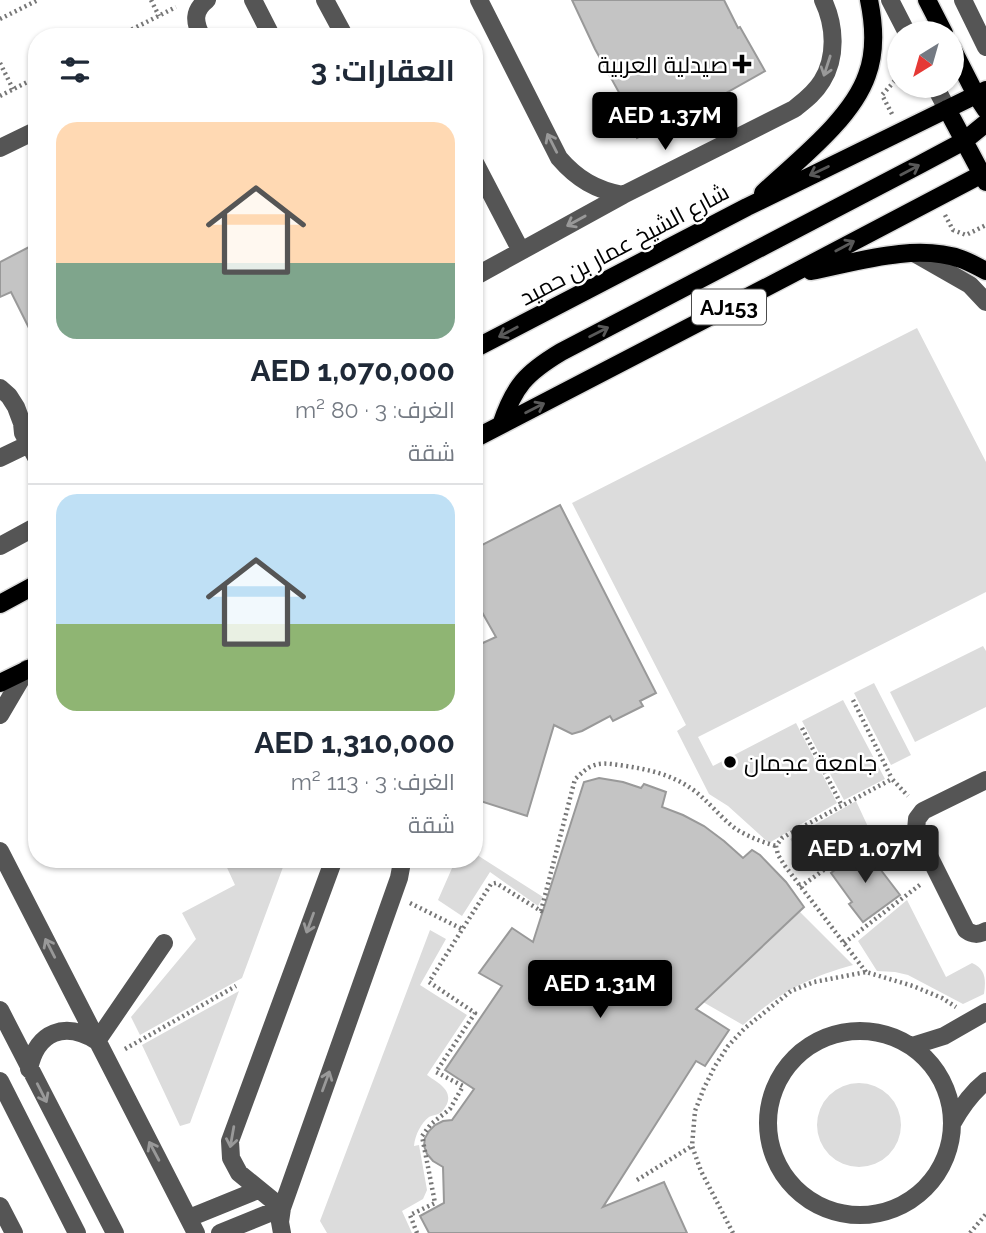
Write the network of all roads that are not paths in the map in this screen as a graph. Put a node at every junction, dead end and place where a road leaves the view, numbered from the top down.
1 (253, 0) edge
2 (325, 0) edge
3 (479, 0) edge
4 (823, 0) edge
5 (869, 0) edge
6 (890, 0) edge
7 (926, 0) edge
8 (963, 0) edge
9 (201, 7) edge
10 (901, 21) edge
11 (937, 21) edge
12 (198, 28) edge
13 (267, 28) edge
14 (340, 28) edge
15 (986, 47) edge
16 (964, 72) edge
17 (942, 98) edge
18 (947, 108) junction
19 (984, 113) edge
20 (28, 134) edge
21 (964, 141) junction
22 (0, 148) edge
23 (986, 152) edge
24 (985, 176) edge
25 (483, 178) edge
26 (623, 195) junction
27 (747, 207) junction
28 (521, 251) junction
29 (914, 253) junction
30 (986, 271) edge
31 (483, 272) edge
32 (790, 275) junction
33 (986, 302) edge
34 (483, 344) edge
35 (0, 389) edge
36 (501, 425) junction
37 (483, 434) edge
38 (28, 440) edge
39 (28, 446) edge
40 (0, 458) edge
41 (28, 531) edge
42 (0, 546) edge
43 (28, 589) edge
44 (0, 604) edge
45 (28, 669) edge
46 (28, 673) edge
47 (0, 683) edge
48 (0, 715) edge
49 (986, 780) edge
50 (0, 851) edge
51 (331, 868) edge
52 (401, 868) edge
53 (986, 932) edge
54 (164, 943) dead end
55 (0, 1010) edge
56 (980, 1016) edge
57 (97, 1041) junction
58 (912, 1046) junction
59 (29, 1069) junction
60 (0, 1081) edge
61 (986, 1081) edge
62 (953, 1122) junction
63 (258, 1190) junction
64 (0, 1206) edge
65 (282, 1208) junction
66 (193, 1226) edge
67 (14, 1233) edge
68 (77, 1233) edge
69 (115, 1233) edge
70 (220, 1233) edge
71 (282, 1233) edge

1 - 13 street
2 - 14 street
26 -> 3 street
4 -> 26 street
5 - 27 main road
6 - 10 street
7 - 11 main road
8 - 15 street
9 - 12 street
16 - 19 main road
17 - 18 street
18 - 19 main road, شارع الشيخ عمار بن حميد
18 - 19 main road
18 - 21 main road
18 -> 27 main road, شارع الشيخ عمار بن حميد
19 - 21 main road
20 - 22 street
21 - 24 main road
36 -> 21 main road
23 - 24 main road
32 -> 24 main road, AJ153
25 - 28 street
26 -> 28 street
27 -> 34 main road, شارع الشيخ عمار بن حميد
28 - 31 street
29 - 30 main road
29 - 32 main road
29 - 33 street
36 -> 32 main road, AJ153
35 - 38 street
36 - 37 main road, AJ153
39 - 40 street
41 - 42 street
43 - 44 main road
45 - 47 main road
46 - 48 street
49 - 53 street
57 -> 50 street
51 -> 63 street
65 -> 52 street
54 - 57 street
55 - 59 street
56 - 58 street
57 - 59 street
66 -> 57 street
58 - 62 street
58 - 62 street
59 -> 69 street
60 - 68 street
61 - 62 street
63 - 65 street
63 - 66 street
64 - 67 street
65 - 70 street
65 - 71 street

